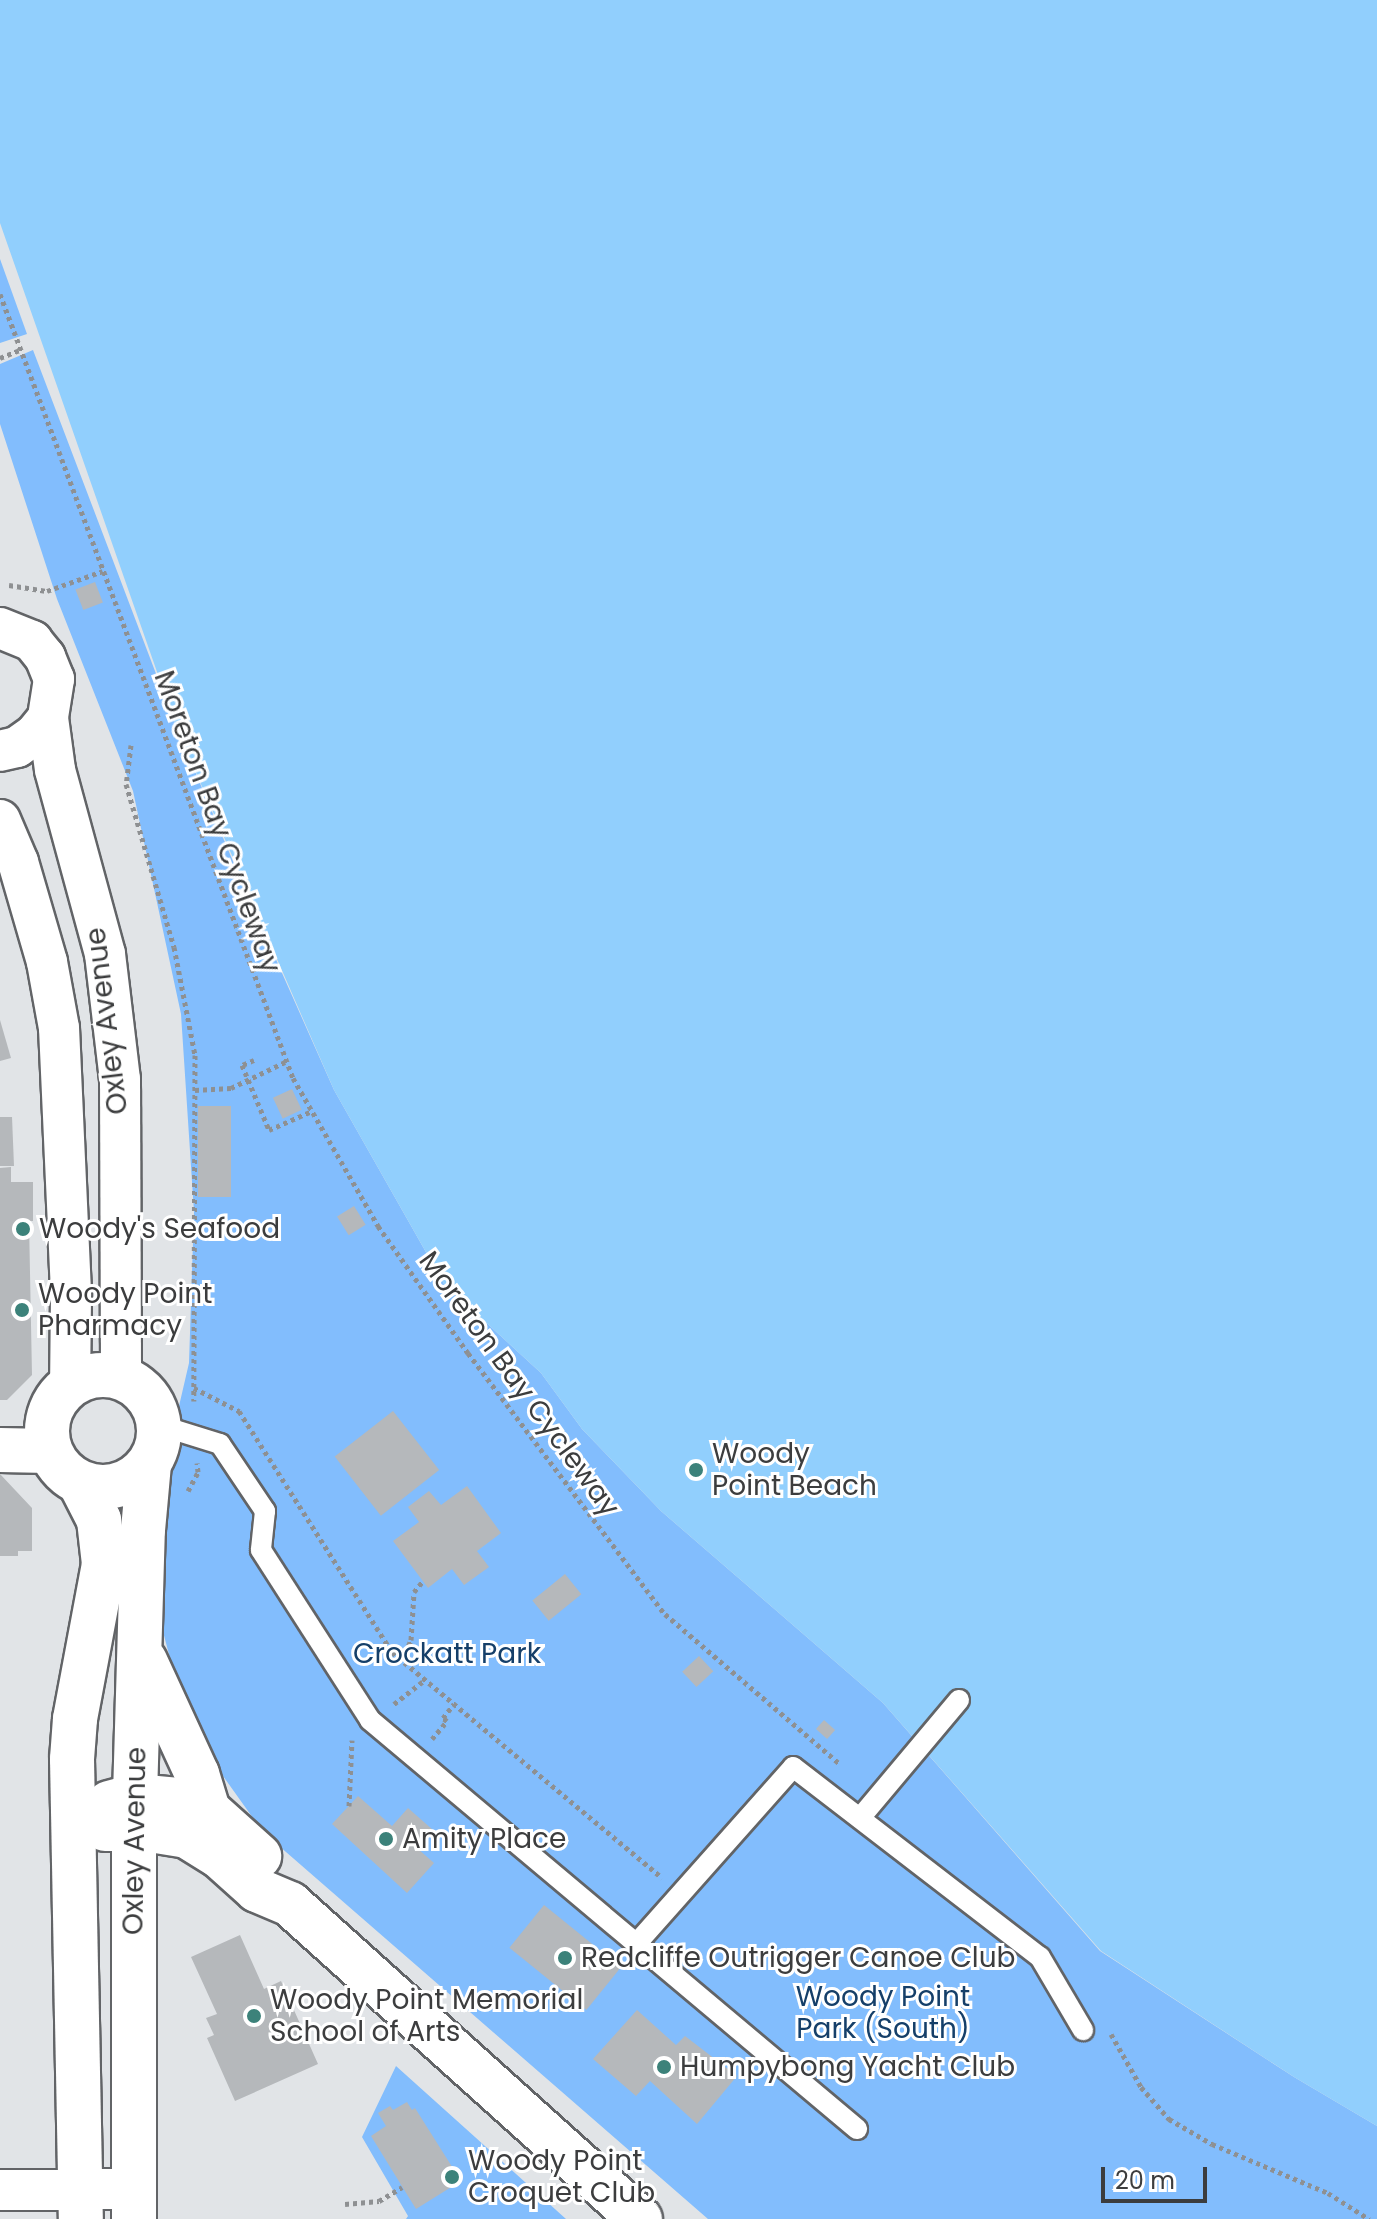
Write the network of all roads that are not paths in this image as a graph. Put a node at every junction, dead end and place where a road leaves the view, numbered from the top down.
1 (5, 589) edge
2 (6, 629) edge
3 (48, 718) junction
4 (0, 751) edge
5 (0, 820) edge
6 (121, 1378) junction
7 (56, 1418) junction
8 (0, 1427) edge
9 (167, 1430) junction
10 (0, 1450) edge
11 (80, 1483) junction
12 (138, 1643) junction
13 (959, 1700) dead end
14 (208, 1810) junction
15 (135, 1812) junction
16 (860, 1818) junction
17 (74, 1820) junction
18 (290, 1904) junction
19 (637, 1943) junction
20 (1083, 2030) dead end
21 (857, 2129) dead end
22 (0, 2190) edge
23 (81, 2204) edge
24 (134, 2204) edge
25 (640, 2219) edge

1 - 2 street
2 - 3 street, Oxley Avenue
3 - 4 street
3 - 6 street, Oxley Avenue
5 - 7 street, Oxley Avenue
6 - 7 street
6 - 9 street
7 - 8 street
7 - 10 street
7 - 11 street
9 - 11 street
9 - 12 street, Oxley Avenue
9 - 19 lane
11 - 17 street, Oxley Avenue
12 - 14 street
12 - 15 street, Oxley Avenue
13 - 16 lane
14 - 15 street
14 - 18 street
15 - 17 street
15 - 18 street
15 - 24 street, Oxley Avenue
16 - 19 lane
16 - 20 lane
17 - 23 street, Oxley Avenue
18 - 25 street
19 - 21 lane
22 - 23 street
23 - 24 street

